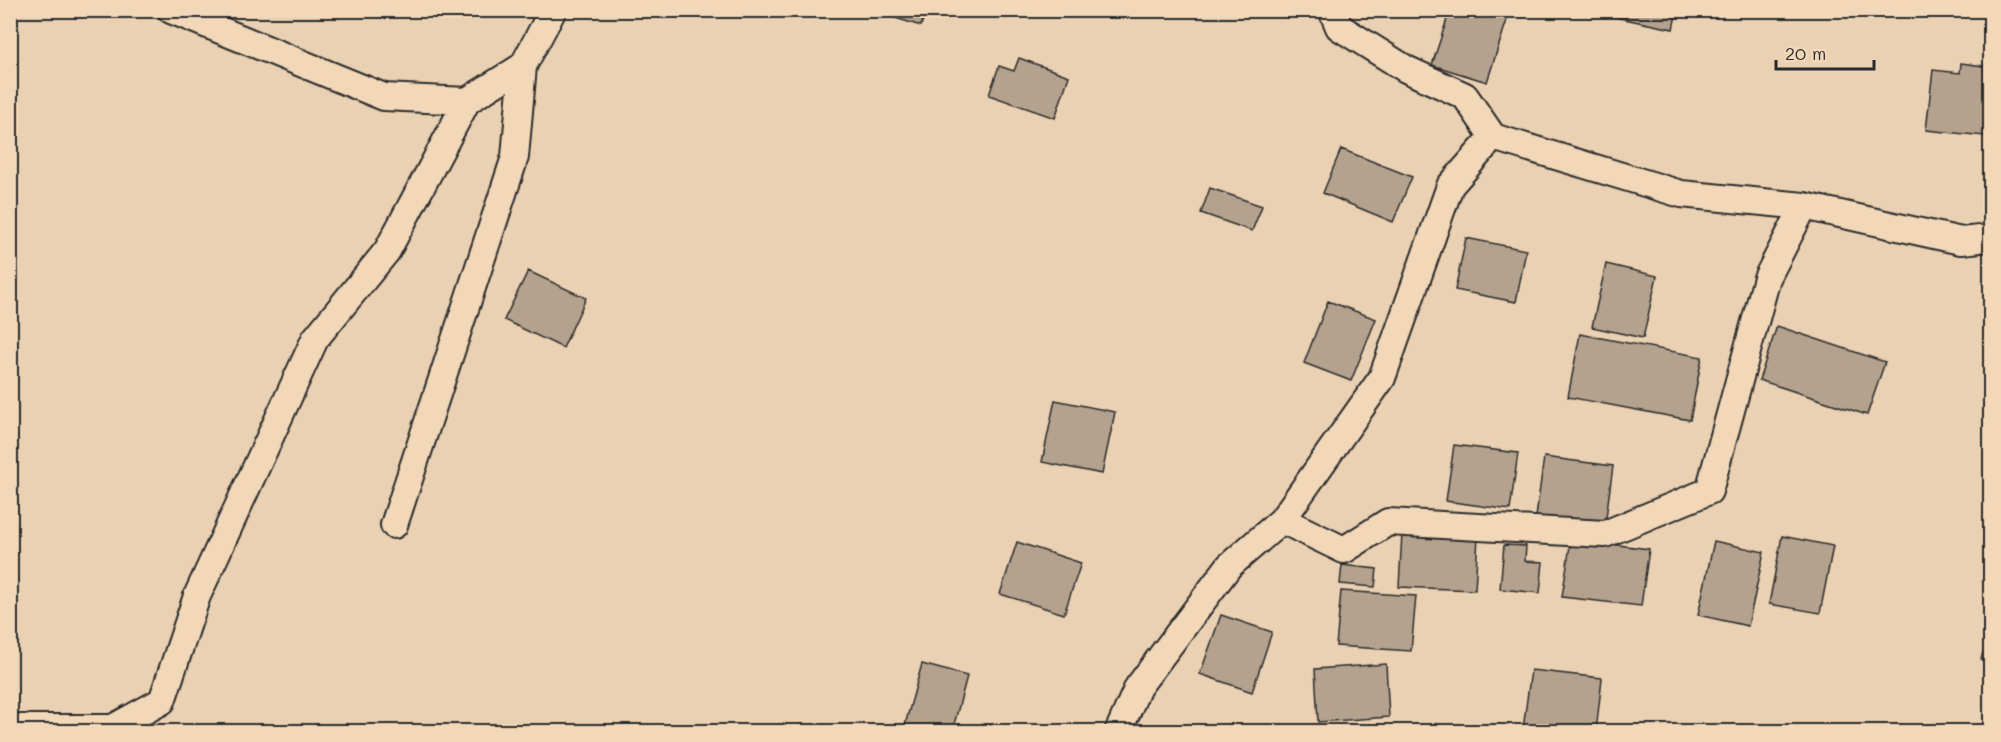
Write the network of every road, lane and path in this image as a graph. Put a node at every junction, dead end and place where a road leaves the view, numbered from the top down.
1 (171, 10) edge
2 (553, 10) edge
3 (1332, 10) edge
4 (523, 66) junction
5 (466, 100) junction
6 (1493, 137) junction
7 (1804, 206) junction
8 (1990, 238) edge
9 (1282, 520) junction
10 (394, 525) dead end
11 (10, 728) edge
12 (1118, 732) edge

1 - 5 street
2 - 4 street
3 - 6 street
4 - 5 street
4 - 10 street
5 - 11 street
6 - 7 street
6 - 9 street
7 - 8 street
7 - 9 street
9 - 12 street

